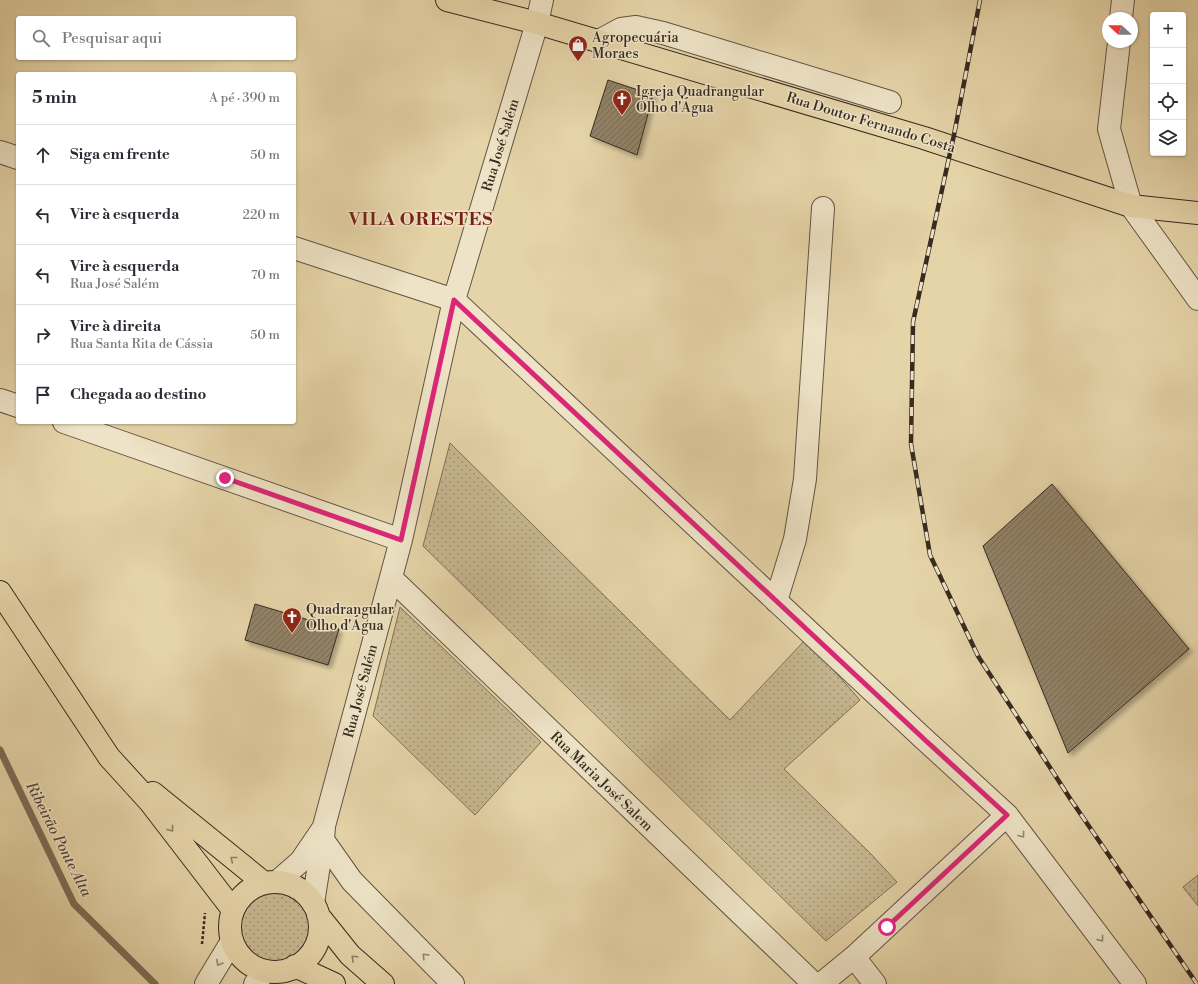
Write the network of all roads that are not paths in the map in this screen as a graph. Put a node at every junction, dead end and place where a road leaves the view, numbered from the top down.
1 (447, 0) edge
2 (542, 0) edge
3 (1123, 0) edge
4 (1122, 12) edge
5 (537, 23) junction
6 (598, 41) junction
7 (1118, 48) edge
8 (890, 102) dead end
9 (0, 152) edge
10 (16, 157) edge
11 (1131, 206) junction
12 (823, 208) dead end
13 (1198, 213) edge
14 (296, 249) edge
15 (1198, 299) edge
16 (454, 300) junction
17 (0, 400) edge
18 (16, 405) edge
19 (70, 424) edge
20 (401, 540) junction
21 (391, 578) junction
22 (0, 592) edge
23 (776, 601) junction
24 (109, 757) junction
25 (1007, 815) junction
26 (324, 833) junction
27 (271, 883) junction
28 (315, 909) junction
29 (233, 910) junction
30 (232, 941) junction
31 (854, 958) junction
32 (295, 966) junction
33 (260, 977) edge
34 (206, 984) edge
35 (334, 984) edge
36 (383, 984) edge
37 (452, 984) edge
38 (814, 984) edge
39 (821, 984) edge
40 (875, 984) edge
41 (1135, 984) edge

1 - 5 main road, Rua Doutor Fernando Costa
2 - 5 street, Rua José Salém
3 - 4 street
5 - 6 main road, Rua Doutor Fernando Costa
5 - 16 street, Rua José Salém
6 - 8 street
6 - 11 main road, Rua Doutor Fernando Costa
7 - 11 street
9 - 10 street
11 - 13 main road, Rua Doutor Fernando Costa
11 - 15 street
12 - 23 street
14 - 16 street
16 - 20 street, Rua José Salém
16 - 23 street
17 - 18 street
19 - 20 street
20 - 21 street, Rua José Salém
21 - 26 street, Rua José Salém
21 - 38 street, Rua Maria José Salem
22 - 24 main road
23 - 25 street
27 -> 24 main road
24 -> 29 main road
25 - 31 street
25 -> 41 street
26 - 27 street
26 - 28 street
37 -> 26 street
27 - 28 main road
27 - 29 main road
28 - 32 main road
36 -> 28 main road
29 - 30 main road
30 - 33 main road
30 -> 34 street
31 - 39 street
31 - 40 street
32 - 33 main road
32 - 35 main road

